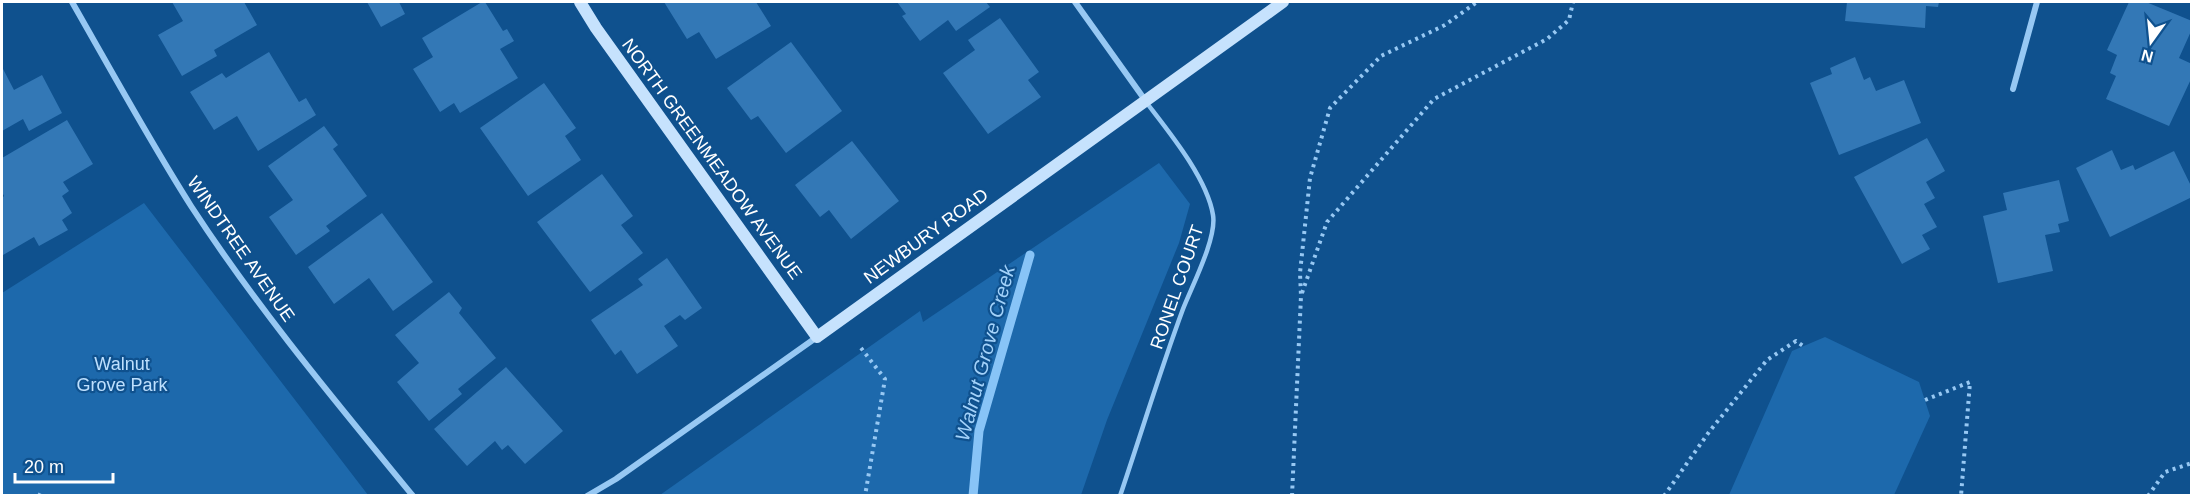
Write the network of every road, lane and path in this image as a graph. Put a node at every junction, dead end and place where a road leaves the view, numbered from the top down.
1 (72, 2) edge
2 (580, 2) edge
3 (1075, 2) edge
4 (1282, 2) edge
5 (1477, 2) edge
6 (1573, 2) edge
7 (2037, 2) edge
8 (2013, 89) dead end
9 (1144, 100) junction
10 (1301, 296) junction
11 (817, 337) junction
12 (1803, 346) dead end
13 (861, 348) dead end
14 (1925, 400) dead end
15 (2192, 463) edge
16 (413, 495) edge
17 (587, 495) edge
18 (865, 495) edge
19 (1120, 495) edge
20 (1292, 495) edge
21 (1664, 495) edge
22 (1960, 495) edge
23 (2148, 495) edge

1 - 16 street, WINDTREE AVENUE
2 - 11 street, NORTH GREENMEADOW AVENUE
3 - 9 street
4 - 9 street, NEWBURY ROAD
5 - 10 path
6 - 10 path
7 - 8 street
9 - 11 street, NEWBURY ROAD
9 - 19 lane, RONEL COURT
10 - 20 path
11 - 17 street, NEWBURY ROAD
12 - 21 path
13 - 18 path
14 - 22 path
15 - 23 path

